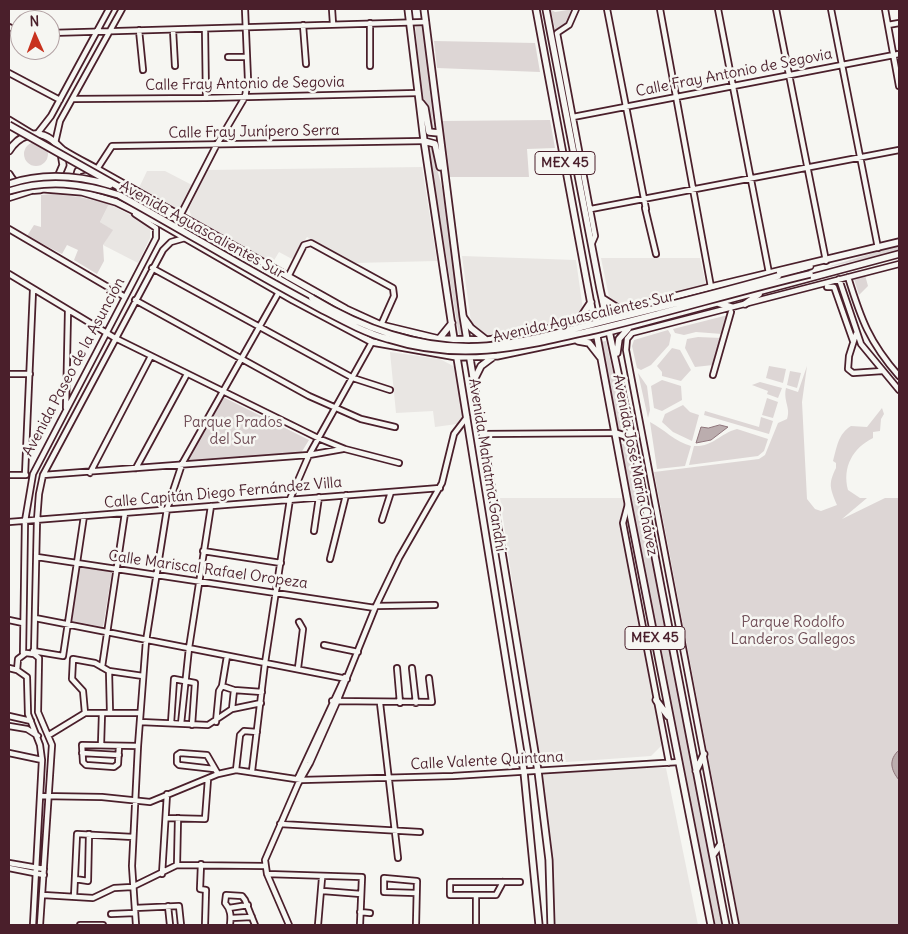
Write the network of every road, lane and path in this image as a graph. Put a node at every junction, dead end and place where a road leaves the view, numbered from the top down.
1 (109, 9) edge
2 (122, 9) edge
3 (245, 9) edge
4 (332, 9) edge
5 (408, 9) edge
6 (424, 9) edge
7 (536, 9) edge
8 (546, 9) edge
9 (576, 9) edge
10 (607, 9) edge
11 (660, 9) edge
12 (718, 9) edge
13 (776, 9) edge
14 (831, 9) edge
15 (885, 9) edge
16 (410, 22) junction
17 (426, 22) junction
18 (370, 23) junction
19 (899, 23) edge
20 (333, 24) junction
21 (303, 25) junction
22 (888, 26) junction
23 (246, 27) junction
24 (205, 29) junction
25 (139, 30) junction
26 (172, 30) junction
27 (110, 31) junction
28 (96, 32) junction
29 (60, 33) edge
30 (897, 54) edge
31 (247, 56) junction
32 (228, 57) dead end
33 (306, 64) dead end
34 (842, 65) junction
35 (175, 66) dead end
36 (370, 66) dead end
37 (143, 70) dead end
38 (9, 73) edge
39 (789, 75) junction
40 (733, 86) junction
41 (899, 86) edge
42 (418, 92) junction
43 (245, 97) junction
44 (676, 97) junction
45 (206, 98) junction
46 (73, 99) junction
47 (60, 100) junction
48 (420, 101) junction
49 (626, 107) junction
50 (573, 117) junction
51 (9, 120) edge
52 (9, 125) edge
53 (439, 133) junction
54 (35, 134) junction
55 (424, 141) junction
56 (57, 145) junction
57 (216, 146) junction
58 (899, 150) edge
59 (9, 151) edge
60 (860, 157) junction
61 (807, 167) junction
62 (97, 170) junction
63 (9, 174) edge
64 (750, 178) junction
65 (445, 179) junction
66 (9, 184) edge
67 (119, 187) junction
68 (45, 189) junction
69 (693, 189) junction
70 (9, 191) edge
71 (35, 191) junction
72 (82, 192) junction
73 (9, 198) edge
74 (644, 200) junction
75 (128, 208) junction
76 (591, 209) junction
77 (180, 216) junction
78 (9, 230) edge
79 (185, 238) junction
80 (899, 242) edge
81 (592, 243) junction
82 (152, 246) junction
83 (878, 248) junction
84 (162, 250) junction
85 (656, 254) dead end
86 (899, 254) edge
87 (826, 262) junction
88 (899, 264) edge
89 (812, 265) junction
90 (855, 265) junction
91 (152, 268) junction
92 (769, 273) junction
93 (9, 274) edge
94 (288, 277) junction
95 (848, 277) junction
96 (839, 280) junction
97 (711, 287) junction
98 (827, 287) dead end
99 (33, 290) junction
100 (765, 291) junction
101 (279, 292) junction
102 (125, 297) junction
103 (668, 297) junction
104 (602, 298) junction
105 (135, 300) junction
106 (591, 302) junction
107 (718, 303) junction
108 (745, 304) junction
109 (621, 310) junction
110 (731, 310) junction
111 (68, 311) junction
112 (605, 314) junction
113 (463, 316) junction
114 (594, 316) junction
115 (664, 318) junction
116 (579, 320) junction
117 (452, 323) junction
118 (381, 325) junction
119 (259, 328) junction
120 (634, 329) junction
121 (610, 332) junction
122 (106, 333) junction
123 (856, 334) junction
124 (597, 336) junction
125 (115, 338) junction
126 (506, 338) junction
127 (439, 339) junction
128 (446, 340) junction
129 (454, 340) junction
130 (487, 340) junction
131 (574, 340) junction
132 (467, 341) junction
133 (854, 341) junction
134 (372, 342) junction
135 (508, 354) junction
136 (436, 355) junction
137 (151, 356) junction
138 (445, 356) junction
139 (497, 356) junction
140 (457, 357) junction
141 (470, 357) junction
142 (602, 359) junction
143 (242, 360) junction
144 (617, 360) junction
145 (882, 371) junction
146 (9, 374) edge
147 (30, 374) junction
148 (187, 374) junction
149 (713, 375) dead end
150 (460, 376) junction
151 (899, 376) edge
152 (353, 378) junction
153 (474, 385) junction
154 (390, 390) dead end
155 (899, 390) edge
156 (223, 391) junction
157 (335, 408) junction
158 (66, 410) junction
159 (467, 416) junction
160 (395, 427) dead end
161 (616, 433) junction
162 (483, 434) junction
163 (318, 438) junction
164 (345, 449) junction
165 (635, 449) junction
166 (645, 450) junction
167 (309, 455) junction
168 (399, 463) dead end
169 (182, 464) junction
170 (136, 468) junction
171 (649, 471) junction
172 (90, 473) junction
173 (33, 474) junction
174 (640, 474) junction
175 (9, 475) edge
176 (25, 475) junction
177 (43, 475) junction
178 (440, 488) junction
179 (391, 492) junction
180 (346, 496) junction
181 (319, 497) junction
182 (290, 499) junction
183 (628, 503) junction
184 (211, 506) junction
185 (166, 510) junction
186 (125, 513) junction
187 (84, 516) junction
188 (37, 520) junction
189 (382, 520) dead end
190 (25, 521) junction
191 (9, 522) edge
192 (314, 531) dead end
193 (203, 551) junction
194 (37, 557) junction
195 (330, 559) dead end
196 (78, 563) junction
197 (281, 563) junction
198 (118, 570) junction
199 (156, 575) junction
200 (199, 581) junction
201 (277, 592) junction
202 (435, 605) dead end
203 (376, 607) junction
204 (35, 618) junction
205 (9, 620) edge
206 (299, 622) dead end
207 (23, 623) junction
208 (69, 625) junction
209 (107, 633) junction
210 (146, 641) junction
211 (324, 645) dead end
212 (189, 648) junction
213 (34, 652) junction
214 (358, 652) junction
215 (23, 653) junction
216 (227, 656) junction
217 (265, 663) junction
218 (102, 667) junction
219 (9, 668) edge
220 (298, 668) junction
221 (397, 668) dead end
222 (412, 668) dead end
223 (17, 670) junction
224 (109, 671) junction
225 (143, 676) junction
226 (346, 678) junction
227 (429, 678) dead end
228 (185, 681) junction
229 (222, 686) junction
230 (234, 690) junction
231 (262, 692) junction
232 (656, 700) junction
233 (335, 701) junction
234 (261, 702) junction
235 (380, 703) junction
236 (400, 703) junction
237 (416, 703) junction
238 (232, 709) junction
239 (110, 712) junction
240 (84, 713) junction
241 (102, 713) junction
242 (140, 713) junction
243 (9, 716) edge
244 (31, 721) junction
245 (140, 722) junction
246 (216, 722) junction
247 (171, 723) junction
248 (671, 723) junction
249 (181, 724) junction
250 (192, 724) junction
251 (9, 726) edge
252 (257, 732) junction
253 (49, 735) junction
254 (38, 736) junction
255 (101, 745) junction
256 (119, 746) junction
257 (138, 746) junction
258 (9, 753) edge
259 (82, 753) junction
260 (704, 754) junction
261 (119, 755) junction
262 (42, 760) junction
263 (679, 762) junction
264 (669, 763) junction
265 (214, 769) junction
266 (236, 770) junction
267 (538, 770) junction
268 (252, 771) junction
269 (524, 772) junction
270 (696, 772) junction
271 (218, 774) junction
272 (388, 778) junction
273 (208, 779) junction
274 (299, 781) junction
275 (167, 794) junction
276 (41, 796) junction
277 (48, 796) junction
278 (135, 800) junction
279 (166, 818) junction
280 (178, 818) junction
281 (280, 824) junction
282 (395, 831) junction
283 (420, 832) dead end
284 (89, 834) junction
285 (133, 837) junction
286 (720, 845) junction
287 (713, 854) junction
288 (398, 858) dead end
289 (9, 862) edge
290 (201, 864) junction
291 (177, 865) junction
292 (265, 866) junction
293 (9, 868) edge
294 (44, 869) junction
295 (35, 871) junction
296 (162, 874) junction
297 (267, 874) junction
298 (44, 875) junction
299 (322, 878) junction
300 (75, 879) junction
301 (503, 882) junction
302 (520, 882) dead end
303 (132, 887) junction
304 (323, 891) junction
305 (416, 893) junction
306 (361, 894) junction
307 (43, 895) junction
308 (476, 896) junction
309 (74, 897) junction
310 (248, 905) junction
311 (168, 906) junction
312 (229, 908) junction
313 (135, 910) junction
314 (360, 912) junction
315 (370, 912) dead end
316 (111, 914) dead end
317 (252, 917) junction
318 (231, 918) junction
319 (33, 925) edge
320 (40, 925) edge
321 (80, 925) edge
322 (103, 925) edge
323 (136, 925) edge
324 (170, 925) edge
325 (181, 925) edge
326 (205, 925) edge
327 (230, 925) edge
328 (255, 925) edge
329 (289, 925) edge
330 (318, 925) edge
331 (360, 925) edge
332 (416, 925) edge
333 (476, 925) edge
334 (538, 925) edge
335 (551, 925) edge
336 (710, 925) edge
337 (726, 925) edge
338 (736, 925) edge

1 - 28 street
2 - 27 street
3 - 23 street
4 - 20 street
5 - 16 main road, Avenida Mahatma Gandhi
6 - 17 main road, Avenida Mahatma Gandhi
7 - 106 main road, Avenida José María Chávez / MEX 45
8 - 81 main road, Avenida José María Chávez / MEX 45
9 - 50 street, Avenida José María Chávez
10 - 49 street
11 - 44 street
12 - 40 street
13 - 39 street
14 - 34 street
15 - 22 street
16 - 17 street
16 - 18 street
16 - 42 main road, Avenida Mahatma Gandhi
17 - 53 main road, Avenida Mahatma Gandhi
18 - 20 street
18 - 36 street
19 - 22 street
20 - 21 street
21 - 23 street
21 - 33 street
22 - 30 street
23 - 24 street
23 - 31 street
24 - 26 street
24 - 45 street
25 - 26 street
25 - 27 street
25 - 37 street
26 - 35 street
27 - 28 street
27 - 46 street
28 - 29 street
28 - 47 street
30 - 34 street, Calle Fray Antonio de Segovia
30 - 41 street
31 - 32 street
31 - 43 street
34 - 39 street, Calle Fray Antonio de Segovia
34 - 60 street
38 - 47 street
39 - 40 street, Calle Fray Antonio de Segovia
39 - 61 street
40 - 44 street, Calle Fray Antonio de Segovia
40 - 64 street
42 - 43 street, Calle Fray Antonio de Segovia
42 - 48 main road, Avenida Mahatma Gandhi
43 - 45 street, Calle Fray Antonio de Segovia
43 - 57 street
44 - 49 street, Calle Fray Antonio de Segovia
44 - 69 street
45 - 46 street, Calle Fray Antonio de Segovia
46 - 56 street
47 - 54 street
48 - 53 main road
48 - 55 main road, Avenida Mahatma Gandhi
49 - 50 street, Calle Fray Antonio de Segovia
49 - 74 street
50 - 76 street, Avenida José María Chávez
51 - 54 main road, Avenida Aguascalientes Sur
52 - 67 main road, bridge
53 - 65 main road, Avenida Mahatma Gandhi
54 - 56 main road, Avenida Aguascalientes Sur
54 - 59 main road
55 - 57 street, Calle Fray Junípero Serra
55 - 65 main road
55 - 117 main road, Avenida Mahatma Gandhi
56 - 62 main road, Avenida Aguascalientes Sur
56 - 68 main road
57 - 62 street, Calle Fray Junípero Serra
57 - 77 street
58 - 60 street
60 - 61 street
60 - 83 street
61 - 64 street
61 - 87 street
62 - 72 main road
62 - 77 main road, Avenida Aguascalientes Sur
63 - 71 main road
64 - 69 street
64 - 92 street
65 - 113 main road, Avenida Mahatma Gandhi
66 - 67 main road, Avenida Aguascalientes Sur, bridge
67 - 89 main road, Avenida Aguascalientes Sur, bridge
68 - 71 main road
68 - 72 main road, Avenida Aguascalientes Sur
69 - 74 street
69 - 97 street
70 - 90 main road, Avenida Aguascalientes Sur, bridge
71 - 73 street
72 - 75 main road, Avenida Aguascalientes Sur
74 - 76 street
74 - 85 street
75 - 79 main road, Avenida Aguascalientes Sur
75 - 82 street
76 - 81 street, Avenida José María Chávez
77 - 94 main road, Avenida Aguascalientes Sur
78 - 102 street
79 - 84 street
79 - 101 main road, Avenida Aguascalientes Sur
80 - 83 main road, Avenida Aguascalientes Sur
81 - 104 main road, Avenida José María Chávez / MEX 45
82 - 84 street
82 - 102 street, Avenida Paseo de la Asunción
83 - 87 main road, Avenida Aguascalientes Sur
84 - 91 street, Avenida Paseo de la Asunción
86 - 90 main road, Avenida Aguascalientes Sur
87 - 89 main road, Avenida Aguascalientes Sur
88 - 95 street, Avenida Aguascalientes Sur
89 - 92 main road, Avenida Aguascalientes Sur
90 - 100 main road, Avenida Aguascalientes Sur
91 - 105 street, Avenida Paseo de la Asunción
91 - 119 street
92 - 97 main road, Avenida Aguascalientes Sur
93 - 99 street
94 - 118 main road, Avenida Aguascalientes Sur
94 - 118 street
95 - 96 street, Avenida Aguascalientes Sur
95 - 151 street
96 - 108 street, Avenida Aguascalientes Sur
96 - 123 street
97 - 103 main road, Avenida Aguascalientes Sur
98 - 133 street
99 - 111 street
99 - 147 street
100 - 107 main road, Avenida Aguascalientes Sur
100 - 108 main road
101 - 119 street
101 - 134 main road, Avenida Aguascalientes Sur
102 - 122 street, Avenida Paseo de la Asunción
103 - 109 main road, Avenida Aguascalientes Sur
103 - 115 main road
104 - 109 main road
104 - 112 main road, Avenida José María Chávez / MEX 45
105 - 125 street, Avenida Paseo de la Asunción
105 - 143 street
106 - 114 main road, Avenida José María Chávez / MEX 45
106 - 116 main road
107 - 110 main road
107 - 115 main road, Avenida Aguascalientes Sur
108 - 110 street, Avenida Aguascalientes Sur
109 - 112 main road, Avenida Aguascalientes Sur
110 - 120 street, Avenida Aguascalientes Sur
110 - 149 street
111 - 122 street
111 - 158 street
112 - 114 main road, Avenida Aguascalientes Sur
112 - 121 main road, Avenida José María Chávez / MEX 45
113 - 130 main road
113 - 132 main road, Avenida Mahatma Gandhi
114 - 116 main road, Avenida Aguascalientes Sur
114 - 124 main road, Avenida José María Chávez / MEX 45
115 - 120 main road, Avenida Aguascalientes Sur
116 - 126 main road, Avenida Aguascalientes Sur
117 - 127 main road
117 - 129 main road, Avenida Mahatma Gandhi
118 - 127 main road, Avenida Aguascalientes Sur
119 - 143 street
119 - 152 street
120 - 121 main road, Avenida Aguascalientes Sur
120 - 144 main road
120 - 166 street, Avenida José María Chávez
121 - 124 main road, Avenida Aguascalientes Sur
121 - 144 main road, Avenida José María Chávez / MEX 45
122 - 125 street
122 - 158 street, Avenida Paseo de la Asunción
123 - 133 street
123 - 145 street
124 - 131 main road, Avenida Aguascalientes Sur
124 - 142 main road, Avenida José María Chávez / MEX 45
125 - 137 street
125 - 177 street, Avenida Paseo de la Asunción
126 - 130 main road, Avenida Aguascalientes Sur
126 - 135 main road
127 - 128 main road, Avenida Aguascalientes Sur
128 - 129 main road, Avenida Aguascalientes Sur
128 - 138 main road
129 - 132 main road, Avenida Aguascalientes Sur
129 - 140 main road, Avenida Mahatma Gandhi
130 - 132 main road, Avenida Aguascalientes Sur
131 - 135 main road, Avenida Aguascalientes Sur
131 - 142 main road
132 - 141 main road, Avenida Mahatma Gandhi
133 - 145 street
134 - 136 main road, Avenida Aguascalientes Sur
134 - 152 street
135 - 139 main road, Avenida Aguascalientes Sur
136 - 138 main road, Avenida Aguascalientes Sur
136 - 150 main road
137 - 148 street
137 - 172 street
138 - 140 main road, Avenida Aguascalientes Sur
139 - 141 main road, Avenida Aguascalientes Sur
139 - 153 main road
140 - 141 main road, Avenida Aguascalientes Sur
140 - 150 main road, Avenida Mahatma Gandhi
141 - 153 main road, Avenida Mahatma Gandhi
142 - 161 main road, Avenida José María Chávez / MEX 45
143 - 156 street
143 - 157 street
144 - 165 main road, Avenida José María Chávez / MEX 45
145 - 155 street
146 - 147 street
147 - 176 street
148 - 156 street
148 - 170 street
150 - 159 main road, Avenida Mahatma Gandhi
152 - 154 street
152 - 157 street
153 - 162 main road, Avenida Mahatma Gandhi
156 - 163 street
156 - 169 street
157 - 160 street
157 - 163 street
158 - 173 street, Avenida Paseo de la Asunción
159 - 178 street
159 - 269 main road, Avenida Mahatma Gandhi
161 - 162 street
161 - 165 main road
161 - 183 main road, Avenida José María Chávez / MEX 45
162 - 267 main road, Avenida Mahatma Gandhi
163 - 164 street
163 - 167 street
164 - 167 street
164 - 168 street
165 - 166 street
165 - 174 main road, Avenida José María Chávez / MEX 45
166 - 171 street, Avenida José María Chávez
167 - 169 street
167 - 182 street
169 - 170 street
169 - 185 street
170 - 172 street
171 - 174 street
171 - 260 street, Avenida José María Chávez
172 - 177 street
173 - 176 street
173 - 190 street, Avenida Paseo de la Asunción
174 - 270 main road, Avenida José María Chávez / MEX 45
175 - 176 street
177 - 188 street, Avenida Paseo de la Asunción
178 - 179 street, Calle Capitán Diego Fernández Villa
178 - 203 street
179 - 180 street, Calle Capitán Diego Fernández Villa
179 - 189 street
180 - 181 street, Calle Capitán Diego Fernández Villa
180 - 195 street
181 - 182 street, Calle Capitán Diego Fernández Villa
181 - 192 street
182 - 184 street, Calle Capitán Diego Fernández Villa
182 - 197 street
183 - 232 street
183 - 248 main road, Avenida José María Chávez / MEX 45
184 - 185 street, Calle Capitán Diego Fernández Villa
184 - 193 street
185 - 186 street, Calle Capitán Diego Fernández Villa
185 - 199 street
186 - 187 street, Calle Capitán Diego Fernández Villa
186 - 198 street
187 - 188 street, Calle Capitán Diego Fernández Villa
187 - 196 street
188 - 190 street, Calle Capitán Diego Fernández Villa
188 - 194 street, Avenida Paseo de la Asunción
190 - 191 street, Calle Capitán Diego Fernández Villa
190 - 207 street, Avenida Paseo de la Asunción
193 - 197 street
193 - 200 street
194 - 196 street, Calle Mariscal Rafael Oropeza
194 - 204 street, Avenida Paseo de la Asunción
196 - 198 street, Calle Mariscal Rafael Oropeza
196 - 208 street
197 - 201 street
198 - 199 street, Calle Mariscal Rafael Oropeza
198 - 209 street
199 - 200 street, Calle Mariscal Rafael Oropeza
199 - 210 street
200 - 201 street, Calle Mariscal Rafael Oropeza
200 - 212 street
201 - 203 street, Calle Mariscal Rafael Oropeza
201 - 217 street
202 - 203 street, Calle Mariscal Rafael Oropeza
203 - 214 street
204 - 208 street
204 - 213 street, Avenida Paseo de la Asunción
205 - 207 street
206 - 220 street
207 - 215 street, Avenida Paseo de la Asunción
208 - 209 street
208 - 213 street
209 - 210 street
209 - 218 street
210 - 212 street
210 - 225 street
211 - 214 street
212 - 216 street
212 - 228 street
213 - 215 street
213 - 253 street, Avenida Paseo de la Asunción
214 - 226 street
215 - 223 street, Avenida Paseo de la Asunción
216 - 217 street
216 - 229 street
217 - 220 street
217 - 231 street
218 - 224 street
218 - 240 street
219 - 223 street
220 - 226 street
221 - 236 street
222 - 237 street
223 - 244 street
224 - 225 street
224 - 239 street
225 - 242 street
226 - 233 street
227 - 237 street
228 - 247 street
228 - 249 street
228 - 250 street
229 - 230 street
229 - 246 street
230 - 231 street
230 - 238 street
231 - 234 street
232 - 248 main road
232 - 264 street
233 - 235 street
233 - 274 street
234 - 238 street
234 - 252 street
235 - 236 street
235 - 272 street
236 - 237 street
238 - 246 street
239 - 241 street
239 - 242 street
240 - 241 street
240 - 253 street
241 - 255 street
242 - 245 street
243 - 244 street
244 - 254 street
245 - 247 street
245 - 257 street
246 - 250 street
247 - 249 street
248 - 263 main road, Avenida José María Chávez / MEX 45
249 - 250 street
251 - 254 street
252 - 266 street
252 - 268 street
253 - 277 street, Avenida Paseo de la Asunción
254 - 262 street
255 - 256 street
255 - 259 street
256 - 257 street
256 - 261 street
257 - 278 street
258 - 262 street
259 - 261 street
259 - 261 street
260 - 270 main road
260 - 286 street, Avenida José María Chávez
262 - 276 street
263 - 264 street, Calle Valente Quintana
263 - 336 main road, Avenida José María Chávez / MEX 45
264 - 267 street, Calle Valente Quintana
265 - 265 street
265 - 271 street
266 - 268 street, Calle Valente Quintana
266 - 271 street, Calle Valente Quintana
267 - 269 street, Calle Valente Quintana
267 - 335 main road, Avenida Mahatma Gandhi
268 - 274 street, Calle Valente Quintana
269 - 272 street, Calle Valente Quintana
269 - 334 main road, Avenida Mahatma Gandhi
270 - 287 main road, Avenida José María Chávez / MEX 45
271 - 273 street, Calle Valente Quintana
272 - 274 street, Calle Valente Quintana
272 - 282 street
273 - 275 street, Calle Valente Quintana
273 - 280 street
274 - 281 street
275 - 278 street, Calle Valente Quintana
275 - 279 street
276 - 277 street, Calle Valente Quintana
276 - 295 street
277 - 278 street, Calle Valente Quintana
277 - 294 street, Avenida Paseo de la Asunción
278 - 285 street
279 - 280 street
279 - 296 street
280 - 291 street
281 - 282 street
281 - 292 street
282 - 283 street
282 - 288 street
284 - 285 street
284 - 300 street
284 - 300 street
285 - 303 street
286 - 287 main road
286 - 338 street, Avenida José María Chávez
287 - 337 main road, Avenida José María Chávez / MEX 45
289 - 295 street
290 - 291 street
290 - 292 street
290 - 326 street
291 - 296 street
292 - 297 street
293 - 295 street
294 - 295 street
294 - 298 street, Avenida Paseo de la Asunción
295 - 298 street
295 - 319 street
296 - 303 street
297 - 299 street
297 - 329 street
298 - 307 street, Avenida Paseo de la Asunción
299 - 304 street
299 - 306 street
300 - 309 street
301 - 302 street
301 - 308 street
301 - 308 street
303 - 309 street
303 - 313 street
304 - 306 street
304 - 330 street
305 - 305 street
305 - 332 street
306 - 314 street
307 - 309 street
307 - 320 street, Avenida Paseo de la Asunción
308 - 333 street
310 - 312 street
310 - 312 street
310 - 317 street
311 - 313 street
311 - 324 street
311 - 325 street
312 - 318 street
313 - 316 street
313 - 323 street
314 - 315 street
314 - 331 street
317 - 318 street
317 - 328 street
318 - 327 street
321 - 322 street

